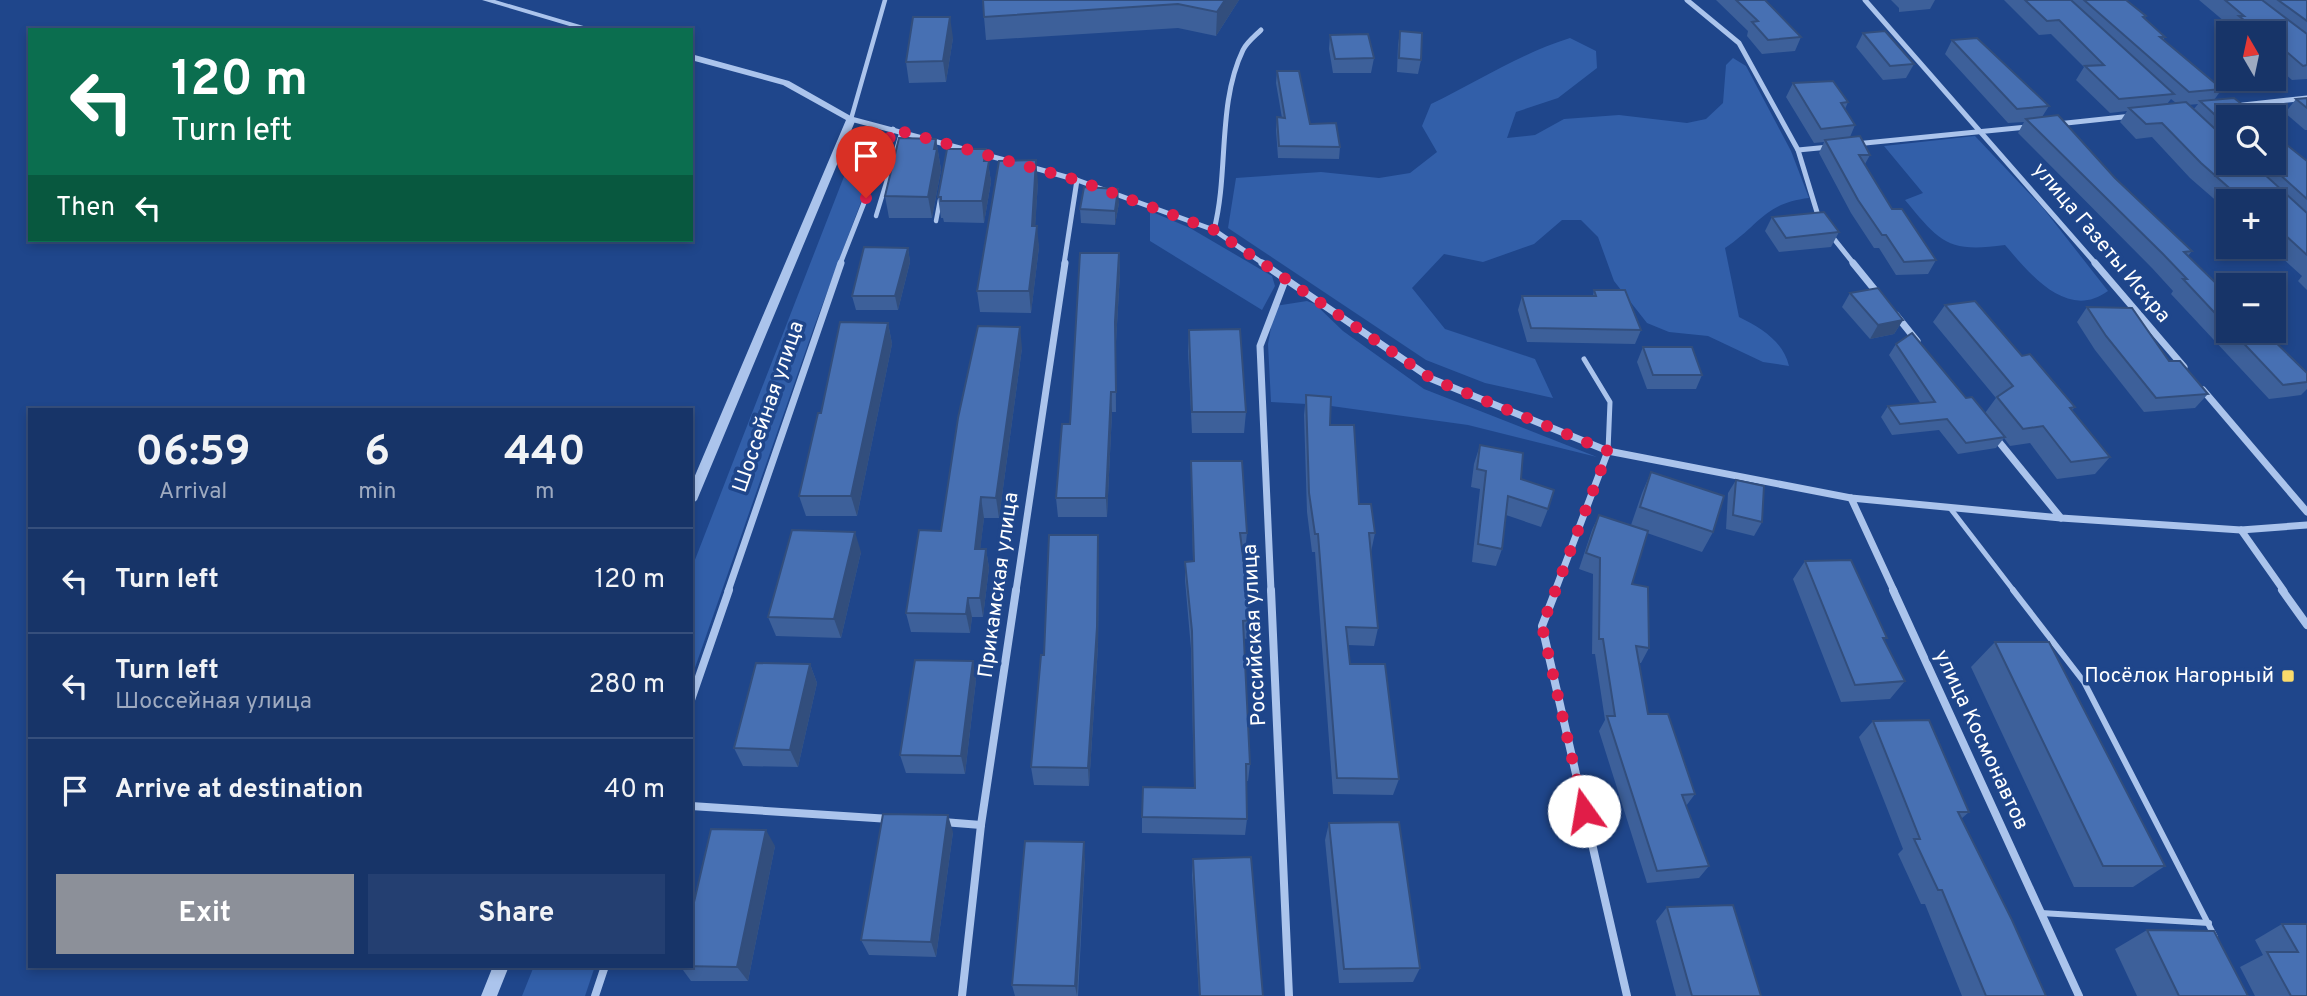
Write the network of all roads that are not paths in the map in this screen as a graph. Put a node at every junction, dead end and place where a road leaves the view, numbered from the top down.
1 (485, 0) edge
2 (886, 0) edge
3 (1687, 0) edge
4 (1865, 0) edge
5 (586, 28) edge
6 (1261, 30) dead end
7 (693, 58) edge
8 (2307, 98) edge
9 (2240, 105) edge
10 (2139, 115) edge
11 (851, 119) junction
12 (2048, 124) edge
13 (2035, 126) edge
14 (893, 129) junction
15 (902, 131) junction
16 (1982, 131) junction
17 (1851, 144) edge
18 (950, 145) junction
19 (1838, 146) edge
20 (1798, 150) junction
21 (948, 158) edge
22 (1000, 159) junction
23 (998, 172) edge
24 (1077, 180) junction
25 (941, 196) edge
26 (876, 216) dead end
27 (936, 221) dead end
28 (1214, 230) junction
29 (1286, 278) junction
30 (1923, 349) edge
31 (1584, 359) dead end
32 (2190, 374) edge
33 (2199, 385) edge
34 (1992, 433) edge
35 (1608, 451) junction
36 (693, 495) edge
37 (1851, 498) junction
38 (1950, 508) junction
39 (2307, 512) edge
40 (2061, 518) junction
41 (2307, 526) edge
42 (2241, 530) junction
43 (2307, 625) edge
44 (693, 695) edge
45 (693, 806) edge
46 (898, 820) edge
47 (926, 821) edge
48 (981, 825) junction
49 (2041, 914) junction
50 (2209, 923) junction
51 (2221, 948) edge
52 (500, 968) edge
53 (604, 968) edge
54 (489, 996) edge
55 (595, 996) edge
56 (962, 996) edge
57 (1289, 996) edge
58 (1627, 996) edge
59 (2079, 996) edge

1 - 5 street
2 - 11 lane
3 - 20 street
4 - 16 street, улица Газеты Искра
6 - 28 street
7 - 11 street
8 - 9 street
10 - 12 street
11 - 14 street
11 - 36 street, Шоссейная улица
13 - 16 street
14 - 15 street
14 - 44 street, Шоссейная улица
15 - 18 street
15 - 26 lane
16 - 17 street
16 - 32 street, улица Газеты Искра
18 - 21 lane
18 - 22 street
19 - 20 street
20 - 30 street
22 - 23 lane
22 - 24 street
24 - 28 street
24 - 48 street, Прикамская улица
25 - 27 lane
28 - 29 street
29 - 35 street
29 - 57 street, Российская улица
31 - 35 lane
33 - 39 street
34 - 40 street
35 - 37 street
35 - 58 street
37 - 38 street
37 - 49 street, улица Космонавтов
38 - 40 street
38 - 50 lane
40 - 42 street
41 - 42 street
42 - 43 street
45 - 46 street
47 - 48 street
48 - 56 street, Прикамская улица
49 - 50 lane
49 - 59 street, улица Космонавтов
50 - 51 lane
52 - 54 street
53 - 55 street

